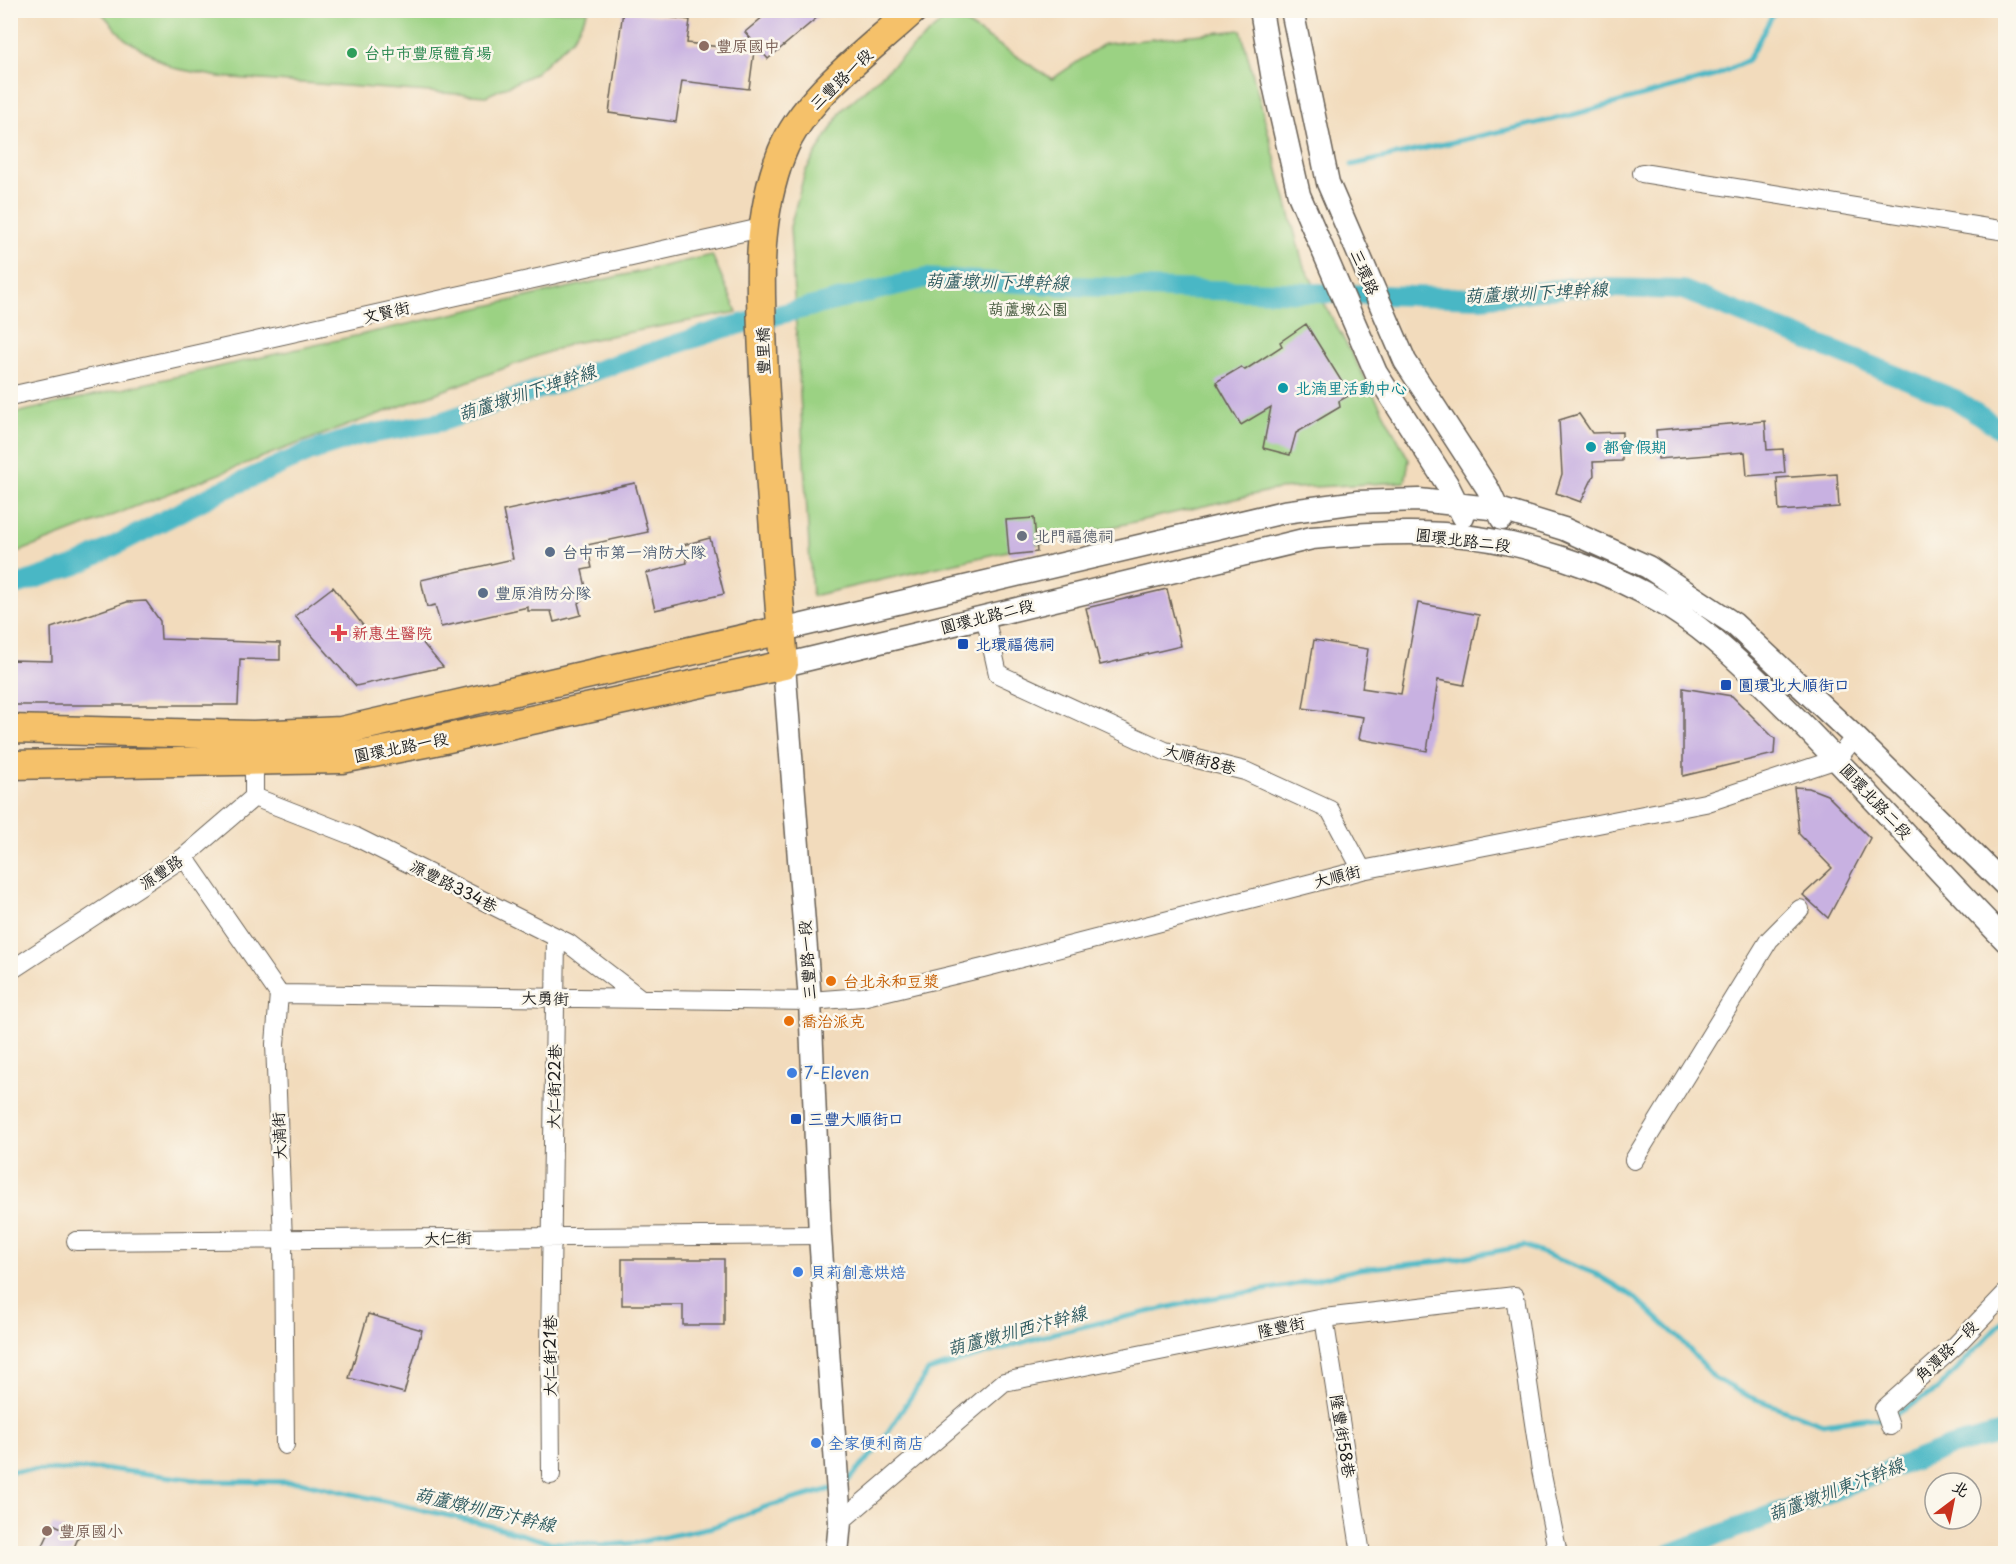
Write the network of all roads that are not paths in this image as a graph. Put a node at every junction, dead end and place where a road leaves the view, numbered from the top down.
1 (913, 10) edge
2 (1292, 13) edge
3 (1262, 15) edge
4 (1642, 173) dead end
5 (761, 228) junction
6 (2006, 231) edge
7 (760, 262) joint
8 (10, 396) edge
9 (767, 439) joint
10 (1460, 506) junction
11 (1499, 509) junction
12 (1470, 538) junction
13 (1511, 545) junction
14 (986, 616) junction
15 (782, 630) junction
16 (784, 665) junction
17 (10, 729) edge
18 (1855, 737) junction
19 (254, 748) junction
20 (1837, 759) junction
21 (10, 765) edge
22 (254, 797) junction
23 (184, 857) junction
24 (1362, 870) junction
25 (2006, 886) edge
26 (1800, 909) dead end
27 (556, 937) junction
28 (2006, 941) edge
29 (10, 971) edge
30 (279, 994) junction
31 (555, 999) junction
32 (641, 999) junction
33 (810, 1001) junction
34 (1634, 1160) dead end
35 (820, 1235) junction
36 (552, 1237) junction
37 (284, 1240) junction
38 (76, 1241) dead end
39 (2006, 1293) edge
40 (1324, 1318) junction
41 (1887, 1417) dead end
42 (285, 1445) dead end
43 (551, 1475) dead end
44 (840, 1522) junction
45 (837, 1554) edge
46 (1361, 1554) edge
47 (1558, 1554) edge

1 - 5 main road, 三豐路一段
2 - 3 street
2 - 11 street, 三環路
3 - 10 street, 三環路
4 - 6 street
5 - 7 main road, 三豐路一段
5 - 8 street, 文賢街
7 - 9 main road, 豐里橋
9 - 15 main road, 三豐路一段
10 - 11 street, 圓環北路二段
10 - 12 street, 三環路
10 - 15 street, 圓環北路二段
11 - 13 street, 三環路
11 - 18 street, 圓環北路二段
12 - 13 street, 圓環北路二段
12 - 14 street, 圓環北路二段
13 - 20 street, 圓環北路二段
14 - 16 street, 圓環北路二段
14 - 24 street, 大順街8巷
15 - 16 main road, 三豐路一段
15 - 19 main road, 圓環北路一段
16 - 19 main road, 圓環北路一段
16 - 33 street, 三豐路一段
17 - 19 main road, 圓環北路一段
18 - 20 street
18 - 25 street, 圓環北路二段
19 - 21 main road, 圓環北路一段
19 - 22 street
20 - 24 street, 大順街
20 - 28 street, 圓環北路二段
22 - 23 street, 源豐路
22 - 27 street, 源豐路334巷
23 - 29 street, 源豐路
23 - 30 street
24 - 33 street, 大順街
26 - 34 street
27 - 31 street, 大仁街22巷
27 - 32 street, 源豐路334巷
30 - 31 street, 大勇街
30 - 37 street, 大湳街
31 - 32 street, 大勇街
31 - 36 street, 大仁街22巷
32 - 33 street, 大勇街
33 - 35 street, 三豐路一段
35 - 36 street, 大仁街
35 - 44 street, 三豐路一段
36 - 37 street, 大仁街
36 - 43 street, 大仁街21巷
37 - 38 street, 大仁街
37 - 42 street, 大湳街
39 - 41 street, 角潭路一段
40 - 44 street, 隆豐街
40 - 46 street, 隆豐街58巷
40 - 47 street, 隆豐街
44 - 45 street, 三豐路一段

